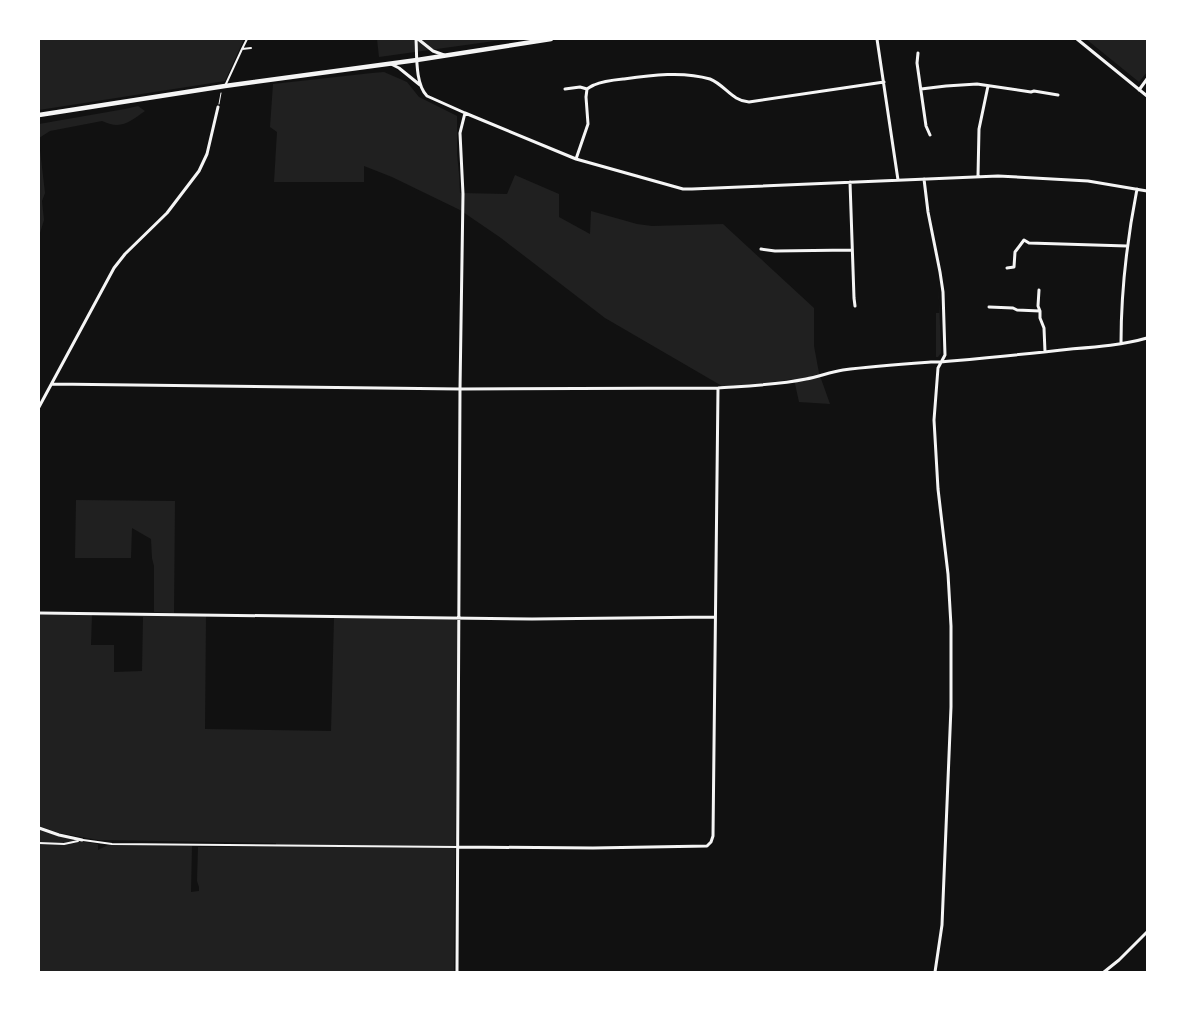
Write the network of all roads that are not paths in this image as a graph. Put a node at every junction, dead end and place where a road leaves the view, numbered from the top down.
1 (247, 39) edge
2 (417, 39) edge
3 (551, 39) edge
4 (877, 39) edge
5 (1077, 39) edge
6 (251, 48) dead end
7 (242, 49) junction
8 (918, 53) dead end
9 (444, 55) junction
10 (417, 60) junction
11 (388, 63) junction
12 (1147, 79) edge
13 (884, 82) junction
14 (420, 85) junction
15 (225, 86) junction
16 (988, 86) junction
17 (565, 89) dead end
18 (587, 89) junction
19 (920, 89) junction
20 (1139, 90) junction
21 (1058, 95) dead end
22 (1147, 96) edge
23 (218, 107) road end
24 (465, 113) junction
25 (39, 115) edge
26 (930, 135) dead end
27 (576, 159) junction
28 (978, 176) junction
29 (924, 179) junction
30 (898, 180) junction
31 (850, 182) junction
32 (1137, 189) junction
33 (1147, 191) edge
34 (1127, 246) junction
35 (761, 249) dead end
36 (852, 250) junction
37 (1007, 268) dead end
38 (1038, 290) dead end
39 (855, 306) dead end
40 (989, 307) dead end
41 (1040, 311) junction
42 (1147, 338) edge
43 (1121, 343) junction
44 (1045, 352) junction
45 (941, 362) junction
46 (52, 384) junction
47 (718, 388) junction
48 (460, 389) junction
49 (39, 407) edge
50 (39, 613) edge
51 (459, 617) junction
52 (715, 617) junction
53 (39, 828) edge
54 (82, 840) junction
55 (39, 843) edge
56 (458, 847) junction
57 (1147, 932) edge
58 (457, 972) edge
59 (935, 972) edge
60 (1104, 972) edge

1 - 7 lane
2 - 9 street
2 - 10 street
3 - 9 main road
4 - 13 street
5 - 20 street
6 - 7 lane
7 - 15 lane
8 - 19 street
9 - 10 main road
10 - 11 main road
10 - 14 street
11 - 14 street
11 - 15 main road
12 - 20 street
13 - 18 street
13 - 30 street
14 - 24 street
15 - 25 main road
16 - 19 street
16 - 21 street
16 - 28 street
17 - 18 street
18 - 27 street
19 - 26 street
20 - 22 street
23 - 46 street
24 - 27 street
24 - 48 street
27 - 31 street
28 - 29 street
28 - 32 street
29 - 30 street
29 - 45 street
30 - 31 street
31 - 36 street
32 - 33 street
32 - 34 street
34 - 37 street
34 - 43 street
35 - 36 street
36 - 39 street
38 - 41 street
40 - 41 street
41 - 44 street
42 - 43 street
43 - 44 street
44 - 45 street
45 - 47 street
45 - 59 street
46 - 48 street
46 - 49 street
47 - 48 street
47 - 52 street
48 - 51 street
50 - 51 street
51 - 52 street
51 - 56 street
52 - 56 street
53 - 54 street
54 - 55 lane
54 - 56 lane
56 - 58 street
57 - 60 street

